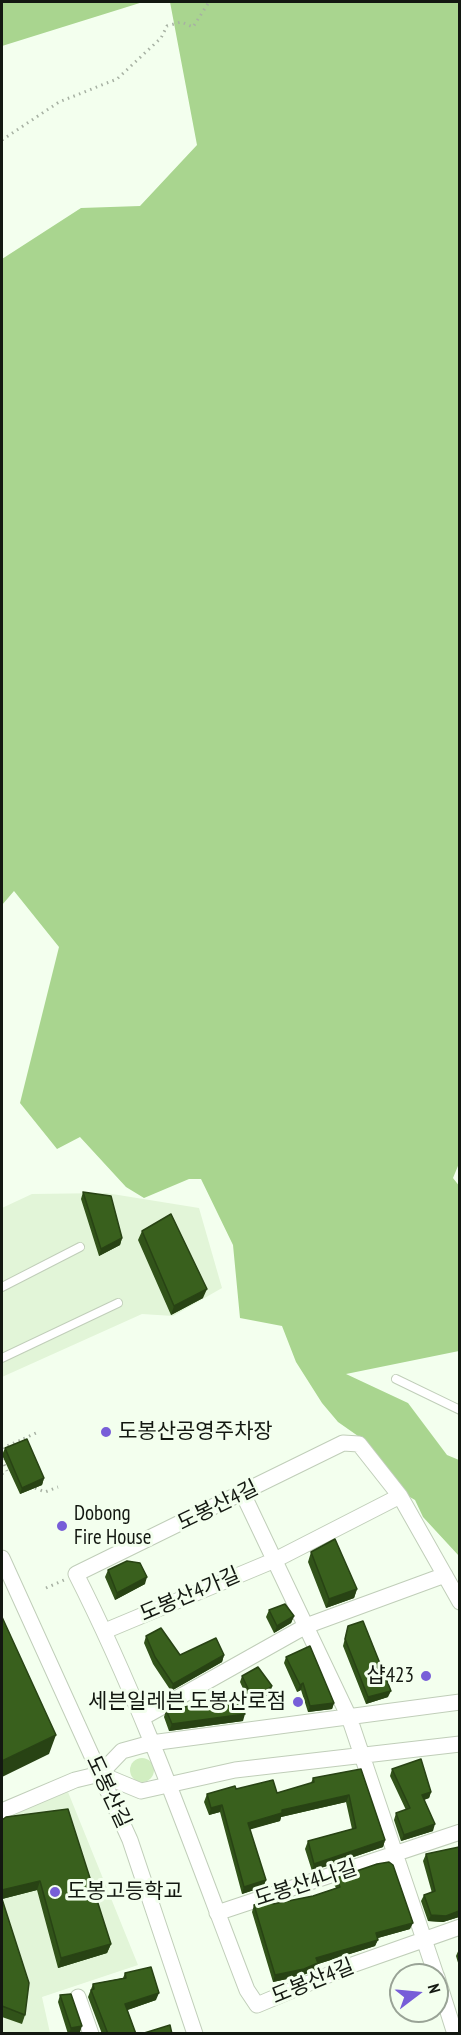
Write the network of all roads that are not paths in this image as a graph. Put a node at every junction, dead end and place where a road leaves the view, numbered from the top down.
1 (80, 1247) dead end
2 (2, 1287) edge
3 (118, 1303) dead end
4 (2, 1358) edge
5 (396, 1379) dead end
6 (459, 1410) edge
7 (243, 1494) junction
8 (400, 1496) junction
9 (2, 1558) edge
10 (275, 1560) junction
11 (445, 1575) junction
12 (459, 1602) edge
13 (306, 1626) junction
14 (105, 1630) junction
15 (459, 1701) edge
16 (349, 1717) junction
17 (142, 1718) junction
18 (151, 1743) junction
19 (459, 1744) edge
20 (362, 1753) junction
21 (100, 1774) junction
22 (167, 1783) junction
23 (2, 1811) edge
24 (459, 1832) edge
25 (394, 1854) junction
26 (218, 1913) junction
27 (459, 1927) edge
28 (424, 1939) junction
29 (432, 1963) edge
30 (78, 1996) dead end
31 (452, 2001) edge
32 (91, 2034) edge
33 (195, 2034) edge
34 (455, 2034) edge

1 - 2 lane
3 - 4 lane
5 - 6 lane
7 - 8 street, 도봉산4길
7 - 10 street
7 - 14 street, 도봉산4길
8 - 10 street, 도봉산4가길
8 - 11 street, 도봉산4길
9 - 21 street, 도봉산길
10 - 13 street
10 - 14 street, 도봉산4가길
11 - 12 street, 도봉산4길
11 - 13 street
13 - 16 street
13 - 17 street
14 - 17 street, 도봉산4길
15 - 16 street
16 - 18 street
16 - 20 street
17 - 18 street, 도봉산4길
18 - 21 street
18 - 22 street, 도봉산4길
19 - 20 street
20 - 22 street
20 - 25 street
21 - 22 street
21 - 23 street
21 - 33 street, 도봉산길
22 - 26 street, 도봉산4길
24 - 25 street, 도봉산4나길
25 - 26 street, 도봉산4나길
25 - 28 street
26 - 28 street, 도봉산4길
27 - 28 street, 도봉산4길
28 - 29 street
30 - 32 street
31 - 34 street

